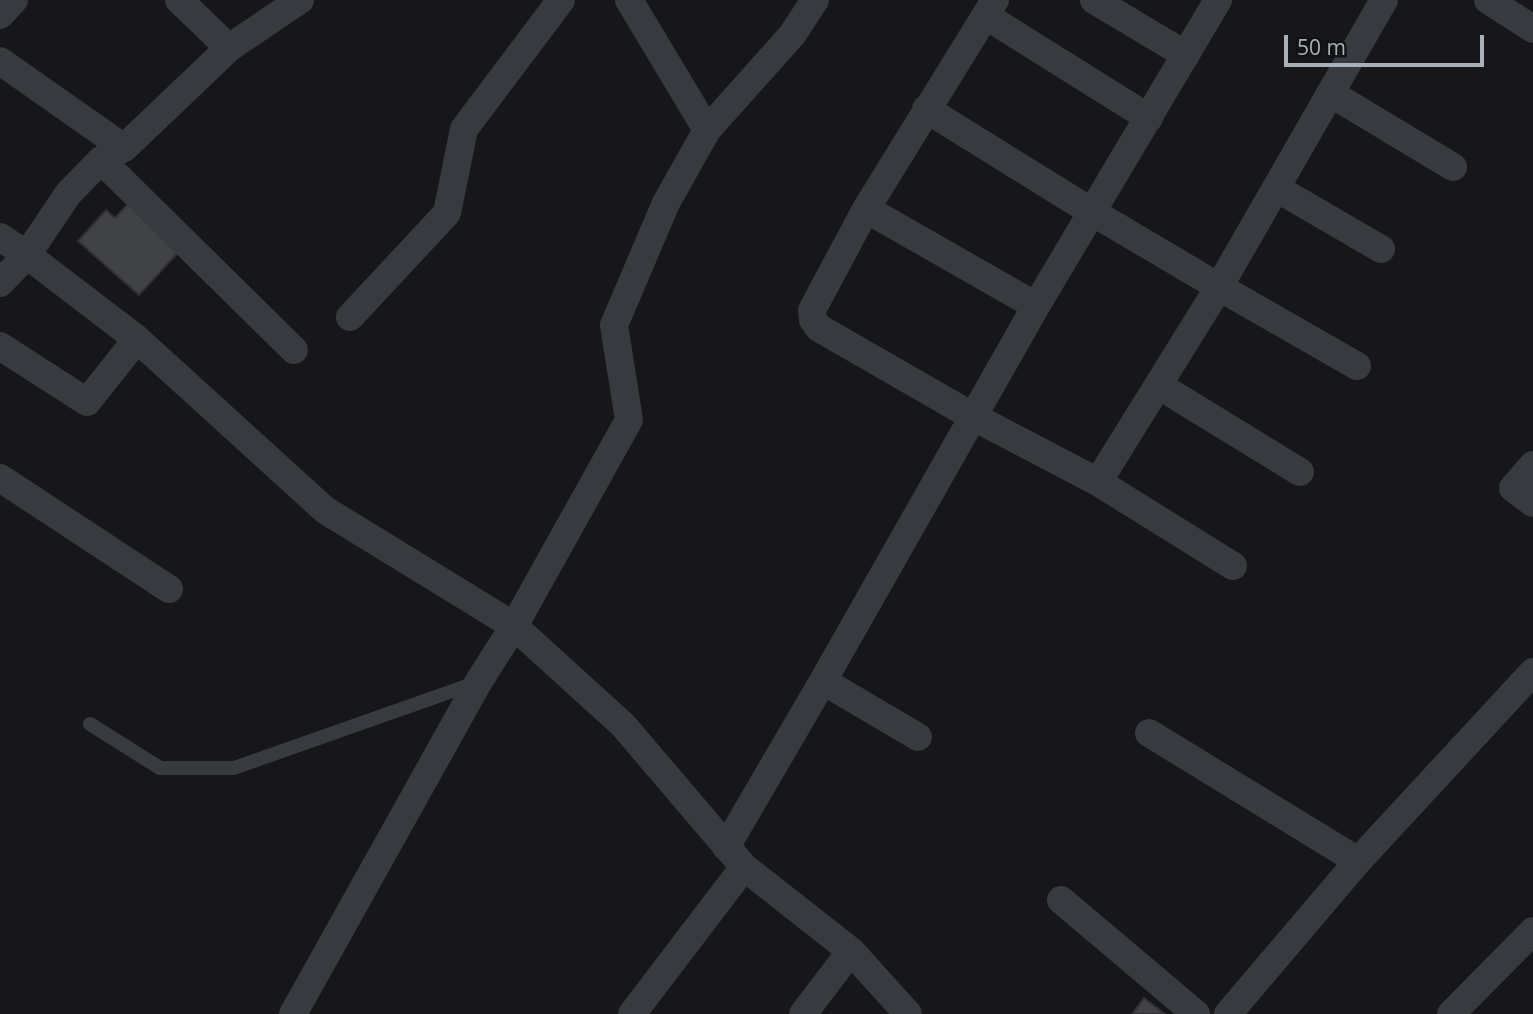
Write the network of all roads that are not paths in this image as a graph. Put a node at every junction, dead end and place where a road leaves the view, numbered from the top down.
1 (14, 0) edge
2 (179, 0) edge
3 (300, 0) edge
4 (561, 0) edge
5 (629, 0) edge
6 (815, 0) edge
7 (1094, 0) edge
8 (1218, 0) edge
9 (1384, 0) edge
10 (1488, 0) edge
11 (990, 8) edge
12 (0, 15) edge
13 (1533, 29) edge
14 (229, 48) junction
15 (1186, 55) junction
16 (0, 61) edge
17 (1330, 93) junction
18 (926, 109) junction
19 (1149, 118) junction
20 (707, 130) junction
21 (113, 154) junction
22 (1453, 167) dead end
23 (1276, 188) junction
24 (866, 209) junction
25 (1092, 212) junction
26 (0, 237) edge
27 (1381, 249) dead end
28 (27, 255) junction
29 (0, 284) edge
30 (1219, 287) junction
31 (1036, 306) junction
32 (350, 317) dead end
33 (136, 339) junction
34 (0, 346) edge
35 (294, 350) dead end
36 (1357, 366) dead end
37 (1158, 385) junction
38 (972, 416) junction
39 (1533, 465) edge
40 (1300, 472) dead end
41 (0, 478) edge
42 (1098, 482) junction
43 (1533, 503) edge
44 (1233, 566) dead end
45 (169, 589) dead end
46 (514, 626) junction
47 (1533, 672) edge
48 (479, 681) junction
49 (823, 681) junction
50 (90, 724) dead end
51 (1149, 733) dead end
52 (918, 737) dead end
53 (735, 857) junction
54 (1358, 861) junction
55 (1061, 900) dead end
56 (1533, 931) edge
57 (851, 951) junction
58 (293, 1014) edge
59 (632, 1014) edge
60 (803, 1014) edge
61 (908, 1014) edge
62 (1196, 1014) edge
63 (1228, 1014) edge
64 (1451, 1014) edge

1 - 12 street
2 - 14 street
3 - 14 street
4 - 32 street
5 - 20 street
6 - 20 street
7 - 15 street
8 - 15 street
9 - 17 street
10 - 13 street
11 - 18 street
11 - 19 street
14 - 21 street
15 - 19 street
16 - 21 street
17 - 22 street
17 - 23 street
18 - 24 street
18 - 25 street
19 - 25 street
20 - 46 street
21 - 28 street
21 - 35 street
23 - 27 street
23 - 30 street
24 - 31 street
24 - 38 street
25 - 30 street
25 - 31 street
26 - 28 street
28 - 29 street
28 - 33 street
30 - 36 street
30 - 37 street
31 - 38 street
33 - 34 street
33 - 46 street
37 - 40 street
37 - 42 street
38 - 42 street
38 - 49 street
39 - 43 street
41 - 45 street
42 - 44 street
46 - 48 street
46 - 53 street
47 - 54 street
48 - 50 lane
48 - 58 street
49 - 52 street
49 - 53 street
51 - 54 street
53 - 57 street
53 - 59 street
54 - 63 street
55 - 62 street
56 - 64 street
57 - 60 street
57 - 61 street

